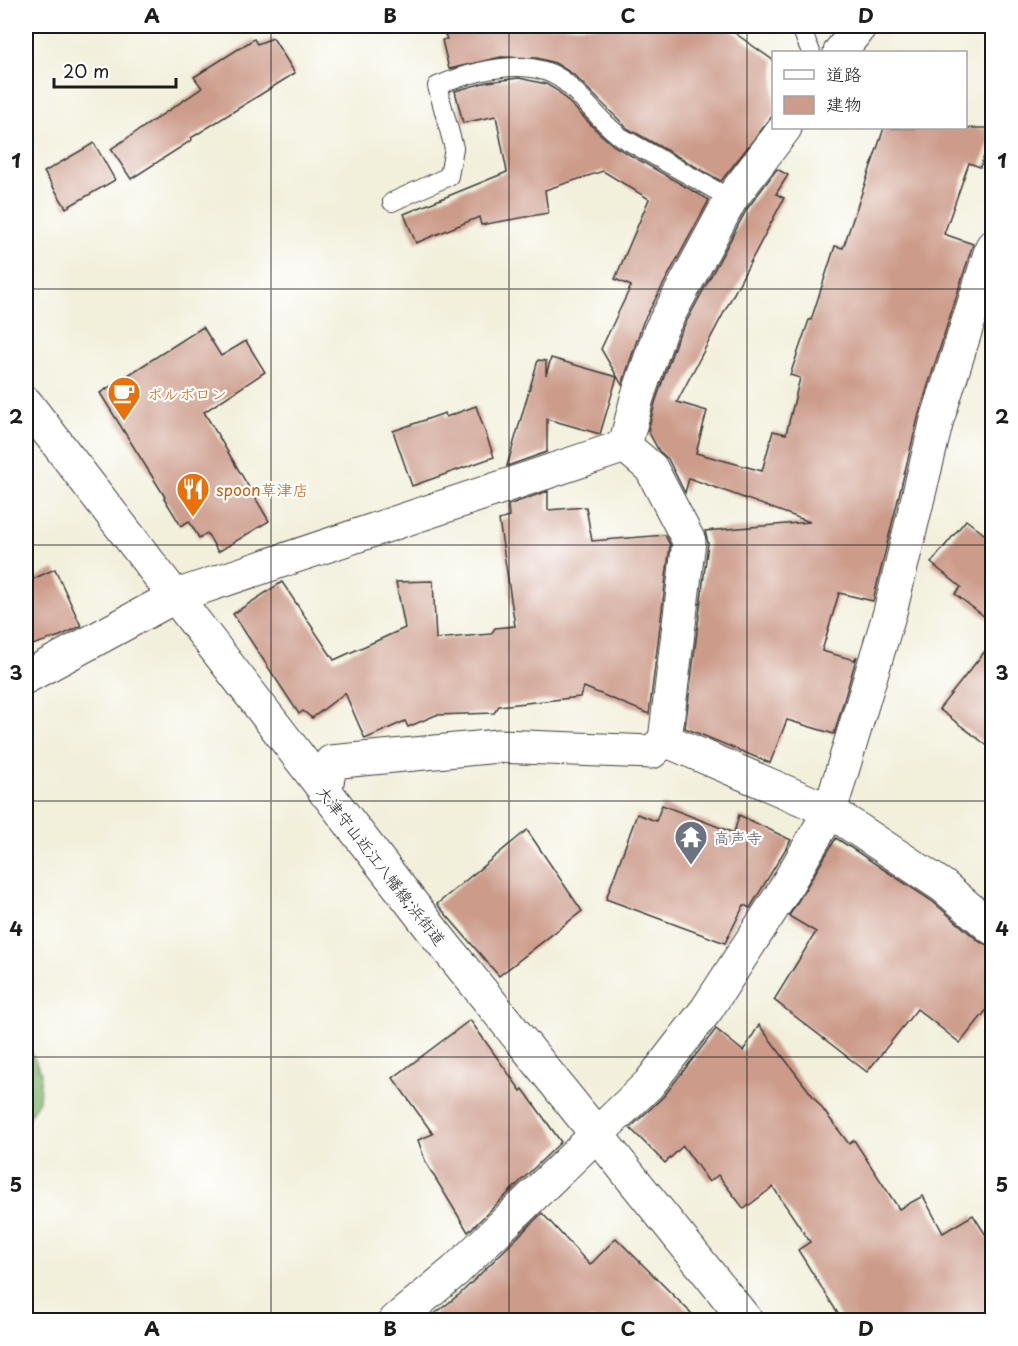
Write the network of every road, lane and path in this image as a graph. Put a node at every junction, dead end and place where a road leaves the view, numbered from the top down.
1 (800, 26) edge
2 (860, 26) edge
3 (811, 51) edge
4 (841, 51) edge
5 (784, 129) edge
6 (731, 199) junction
7 (392, 201) dead end
8 (993, 247) edge
9 (26, 403) edge
10 (625, 446) junction
11 (176, 596) junction
12 (26, 677) edge
13 (665, 740) junction
14 (325, 792) junction
15 (830, 811) junction
16 (993, 928) edge
17 (597, 1133) junction
18 (396, 1320) edge
19 (746, 1320) edge

1 - 3 lane
2 - 4 street
5 - 6 street
6 - 7 lane
6 - 10 street
8 - 15 street
9 - 11 street, 大津守山近江八幡線;浜街道
10 - 11 street
10 - 13 street
11 - 12 street
11 - 14 street, 大津守山近江八幡線;浜街道
13 - 14 street
13 - 15 street
14 - 17 street, 大津守山近江八幡線;浜街道
15 - 16 street
15 - 17 street
17 - 18 street
17 - 19 street, 大津守山近江八幡線;浜街道

